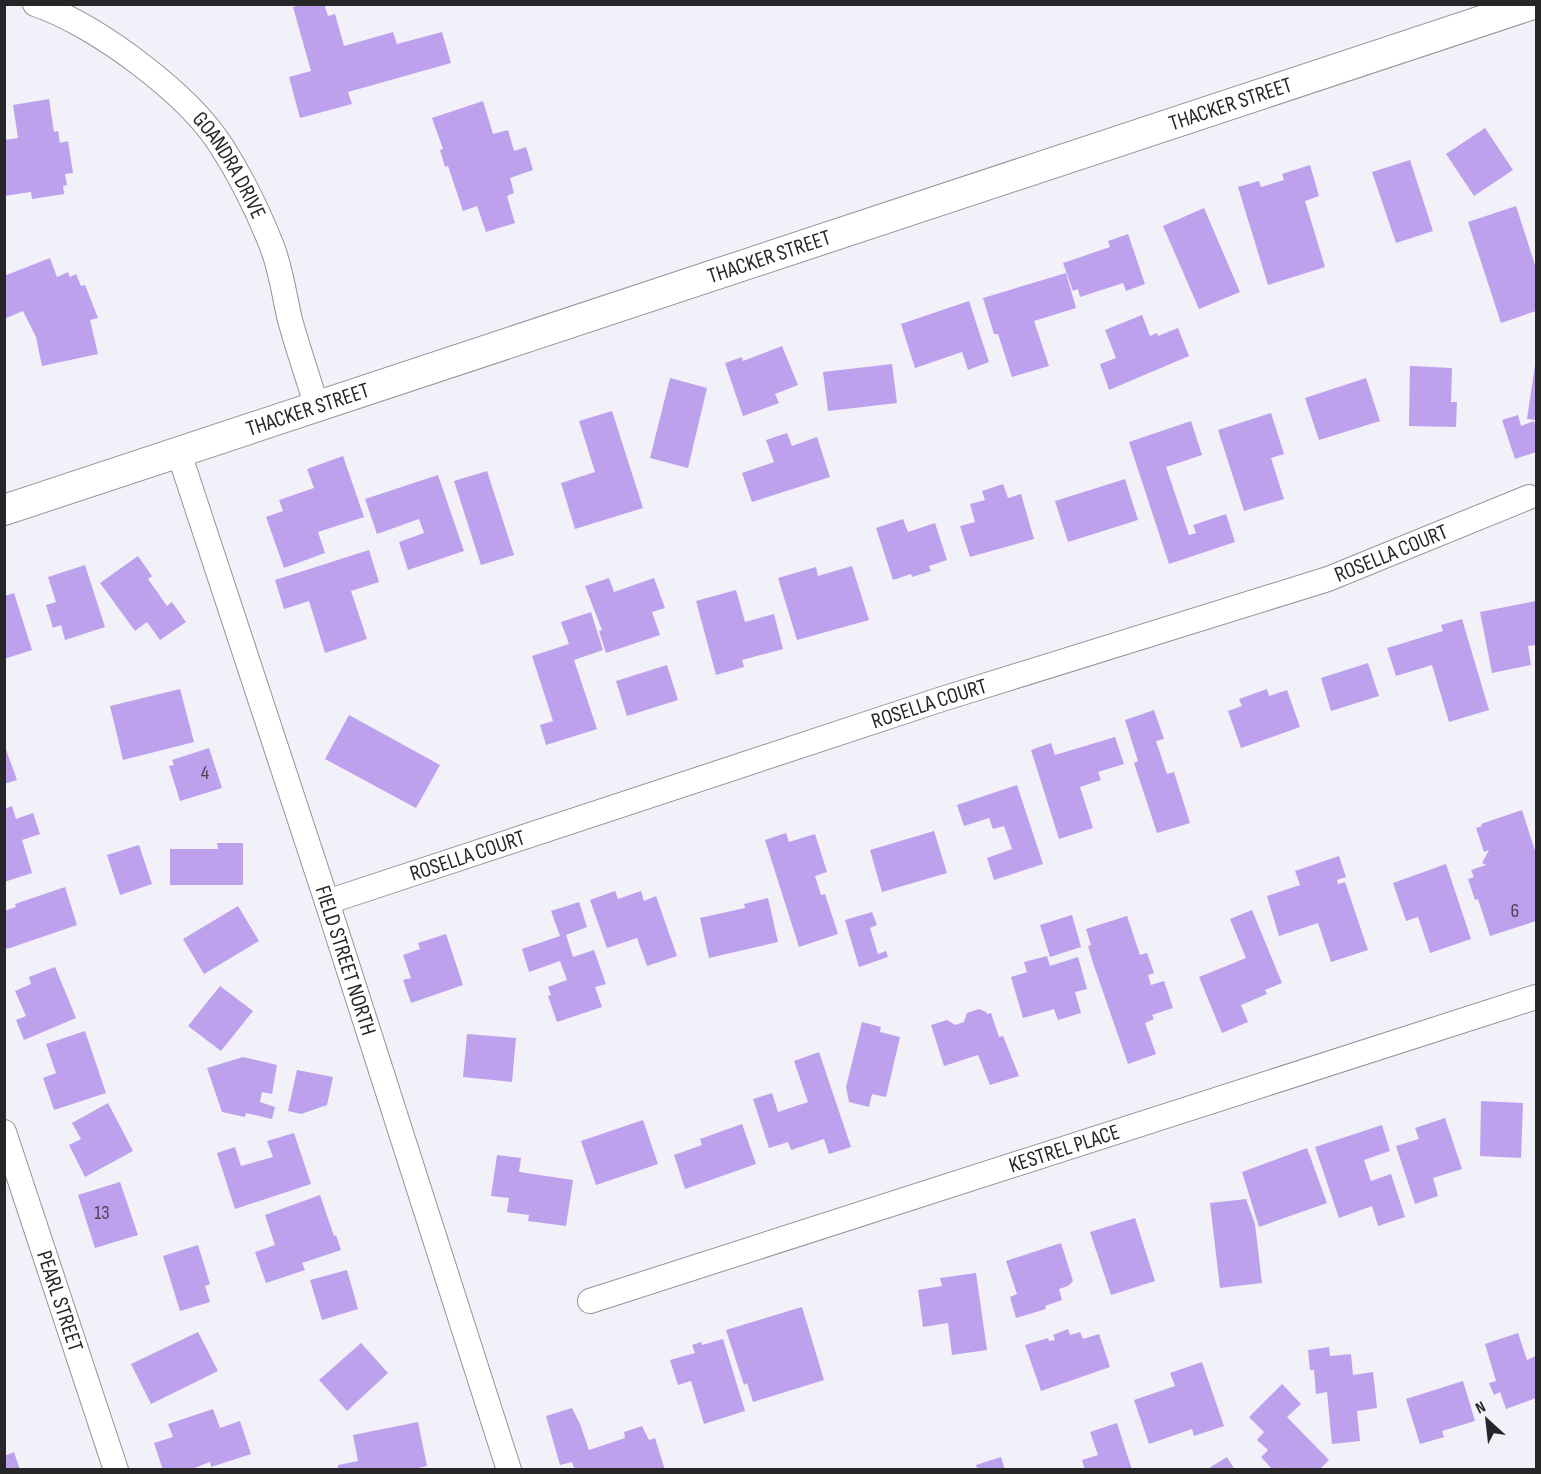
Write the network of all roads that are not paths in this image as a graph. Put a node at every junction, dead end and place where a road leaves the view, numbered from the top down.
1 (35, 4) edge
2 (1533, 4) edge
3 (317, 407) junction
4 (178, 453) junction
5 (1529, 497) dead end
6 (4, 510) edge
7 (327, 902) junction
8 (1536, 997) edge
9 (4, 1132) edge
10 (590, 1301) dead end
11 (116, 1470) edge
12 (509, 1470) edge

1 - 3 street, GOANDRA DRIVE
2 - 3 street, THACKER STREET
3 - 4 street, THACKER STREET
4 - 6 street, THACKER STREET
4 - 7 street, FIELD STREET NORTH
5 - 7 street, ROSELLA COURT
7 - 12 street, FIELD STREET NORTH
8 - 10 street, KESTREL PLACE
9 - 11 street, PEARL STREET

